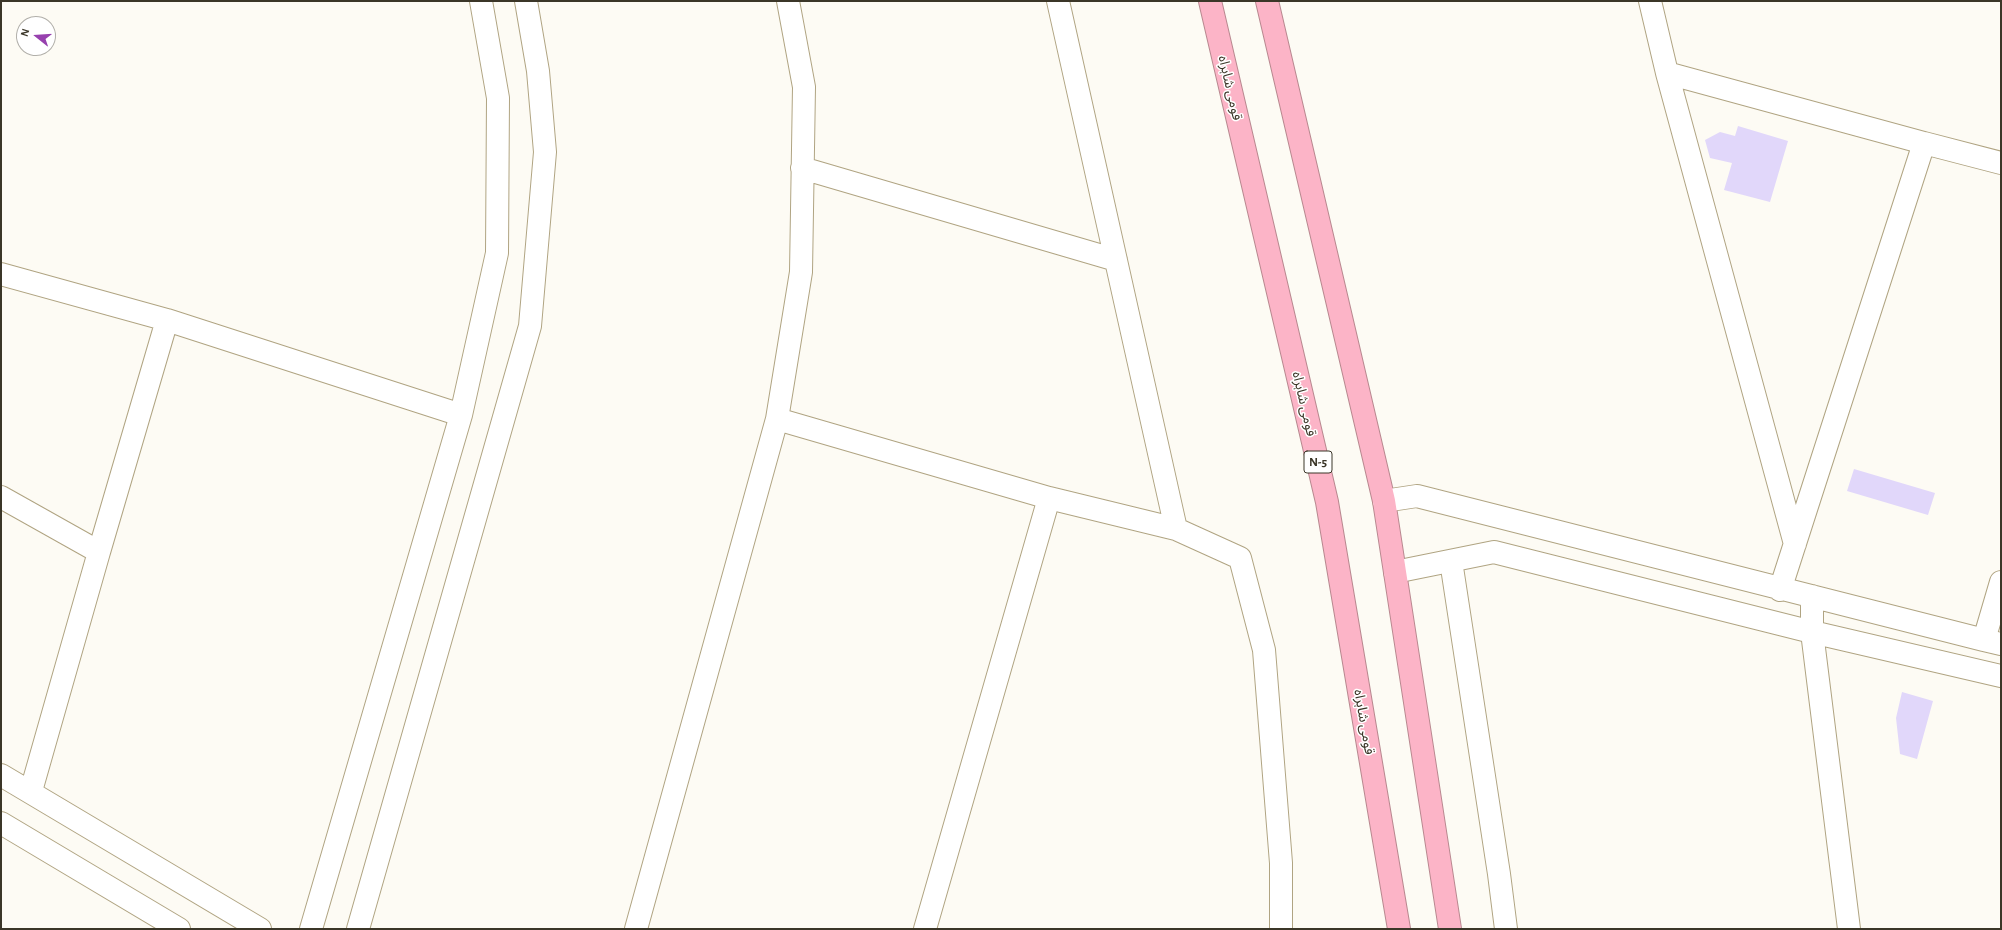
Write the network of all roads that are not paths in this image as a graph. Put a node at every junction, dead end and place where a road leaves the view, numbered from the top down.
1 (481, 1) edge
2 (526, 1) edge
3 (788, 1) edge
4 (1058, 1) edge
5 (1210, 1) edge
6 (1267, 1) edge
7 (1650, 1) edge
8 (1667, 73) junction
9 (1924, 143) junction
10 (2001, 164) edge
11 (802, 168) junction
12 (1116, 260) junction
13 (1, 274) edge
14 (167, 320) junction
15 (461, 415) junction
16 (777, 419) junction
17 (1, 497) edge
18 (1049, 498) junction
19 (1384, 501) junction
20 (1176, 529) junction
21 (1795, 544) junction
22 (99, 552) junction
23 (1451, 561) junction
24 (1395, 572) junction
25 (2001, 582) edge
26 (1780, 590) junction
27 (1812, 596) junction
28 (1812, 632) junction
29 (1992, 642) edge
30 (2001, 676) edge
31 (1, 775) edge
32 (31, 791) junction
33 (1, 823) edge
34 (179, 929) edge
35 (260, 929) edge
36 (311, 929) edge
37 (358, 929) edge
38 (636, 929) edge
39 (926, 929) edge
40 (1281, 929) edge
41 (1398, 929) edge
42 (1450, 929) edge
43 (1506, 929) edge
44 (1849, 929) edge

1 - 15 street
2 - 37 street
3 - 11 street
4 - 12 street
5 - 41 highway, قومی شاہراہ / N-5
6 - 19 highway
7 - 8 street
8 - 9 street
8 - 21 street
9 - 10 street
9 - 21 street
11 - 12 street
11 - 16 street
12 - 20 street
13 - 14 street
14 - 15 street
14 - 22 street
15 - 36 street
16 - 18 street
16 - 38 street
17 - 22 street
18 - 20 street
18 - 39 street
19 - 24 highway
19 - 26 street
20 - 40 street
21 - 26 street
22 - 32 street
23 - 24 street
23 - 28 street
23 - 43 street
24 - 42 highway
25 - 29 street
26 - 27 street
27 - 28 street
27 - 29 street
28 - 30 street
28 - 44 street
31 - 32 street
32 - 35 street
33 - 34 street

